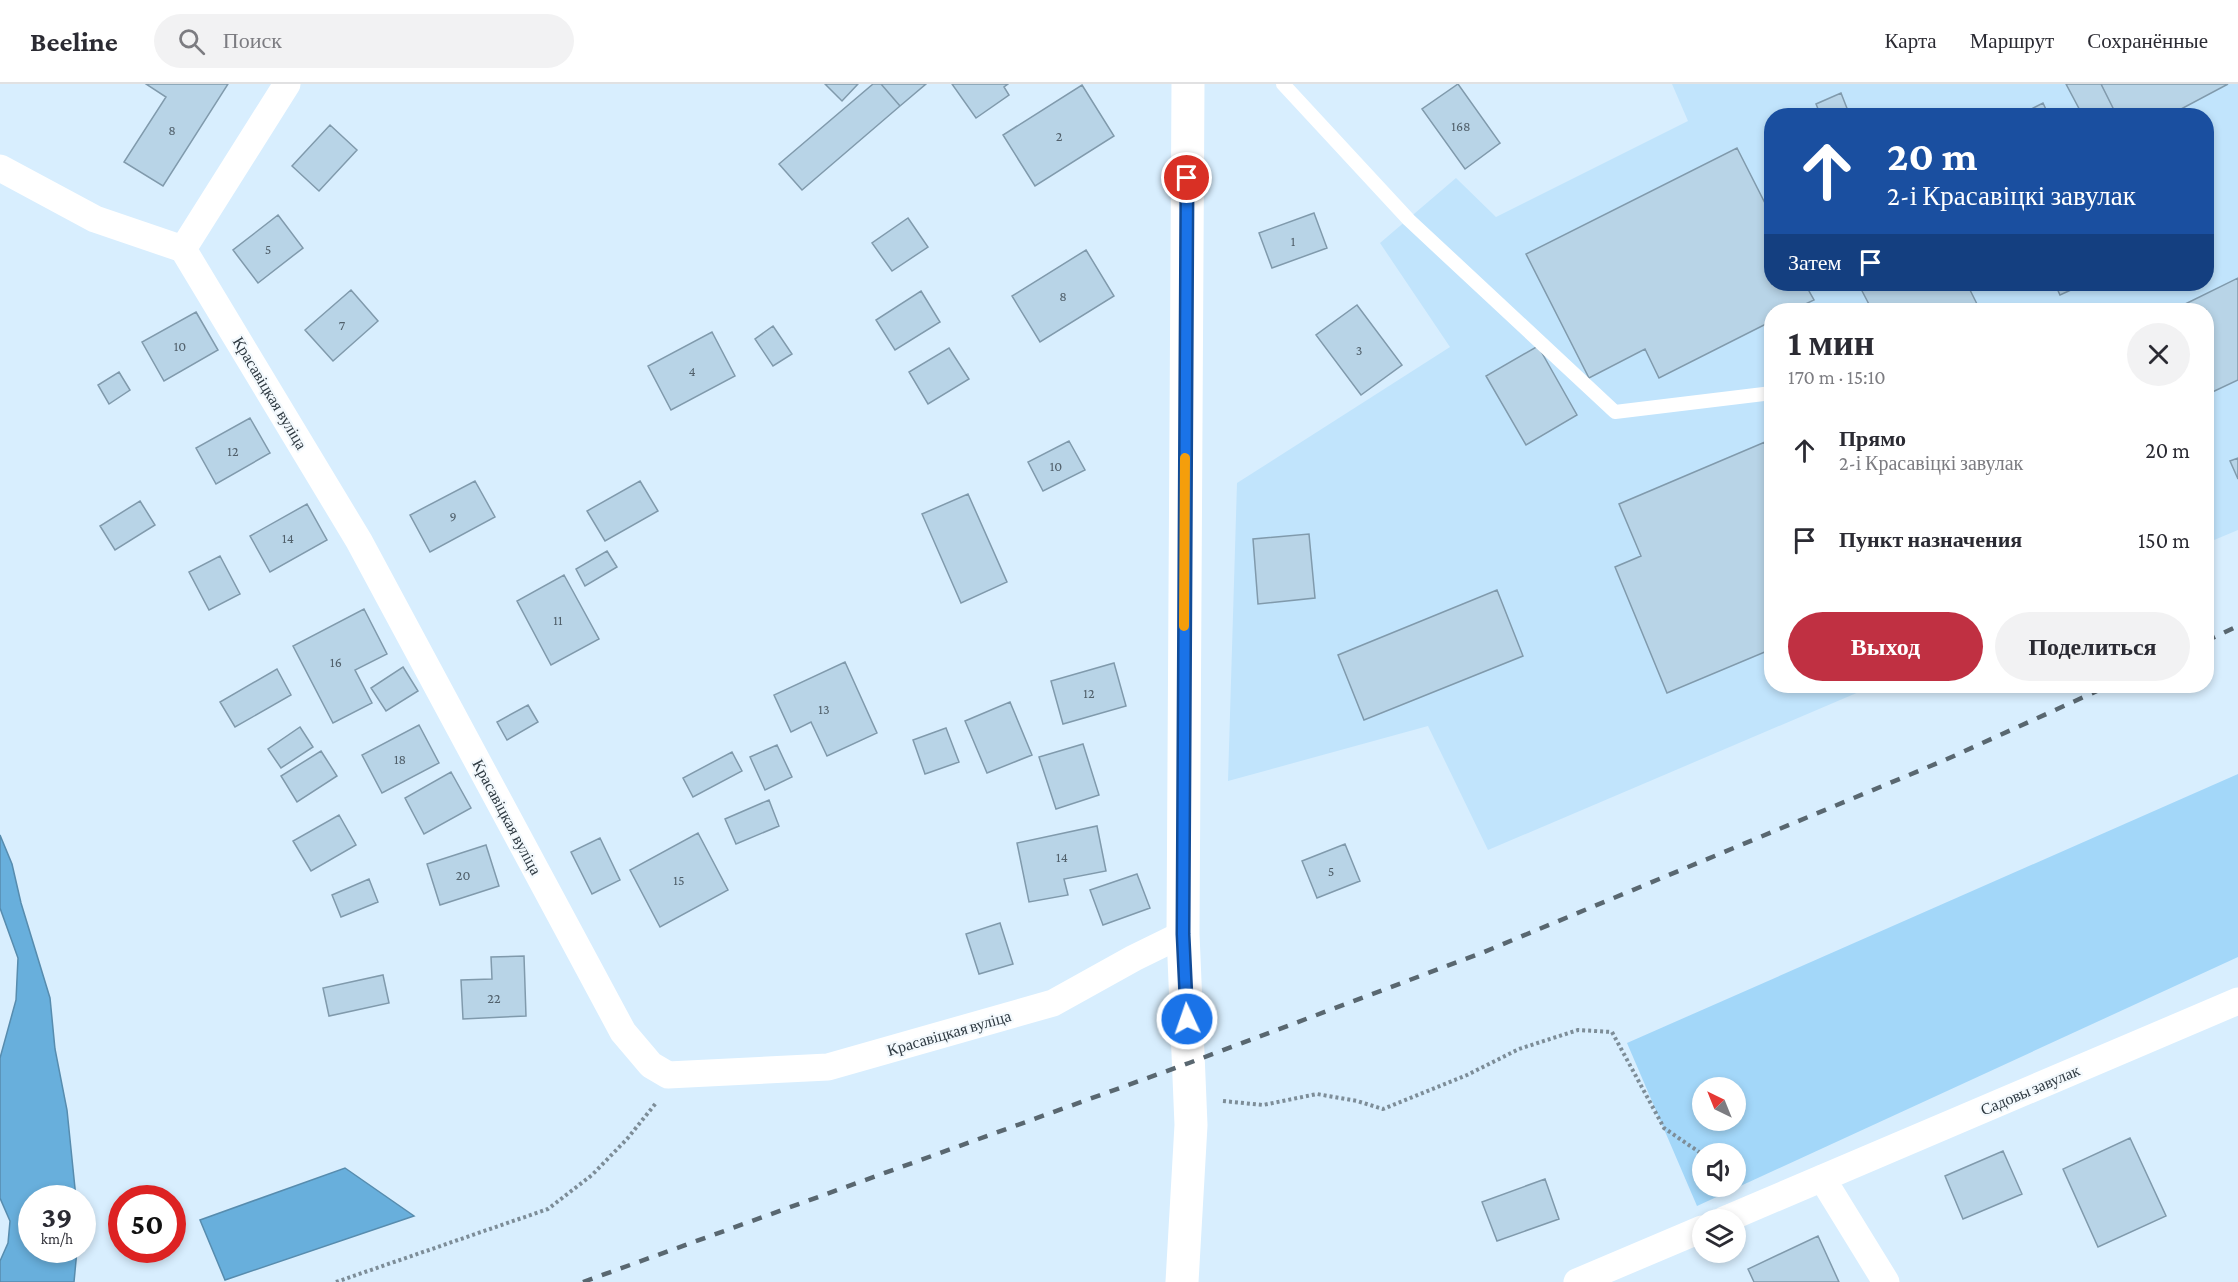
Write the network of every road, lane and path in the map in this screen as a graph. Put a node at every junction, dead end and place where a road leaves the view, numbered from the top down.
1 (287, 84) edge
2 (1188, 84) edge
3 (1283, 84) edge
4 (0, 168) edge
5 (183, 249) junction
6 (1764, 394) edge
7 (1183, 934) junction
8 (2238, 1001) edge
9 (668, 1075) junction
10 (1190, 1077) junction
11 (1692, 1147) edge
12 (1822, 1178) junction
13 (1746, 1211) edge
14 (1692, 1233) edge
15 (336, 1282) edge
16 (1182, 1282) edge
17 (1577, 1282) edge
18 (1886, 1282) edge

1 - 5 street
2 - 7 main road
3 - 6 lane
4 - 5 street
5 - 9 street, Красавіцкая вуліца
7 - 9 street, Красавіцкая вуліца
7 - 10 main road
8 - 12 street, Садовы завулак
9 - 15 path
10 - 11 path
10 - 16 main road
12 - 13 street, Садовы завулак
12 - 18 street
14 - 17 street

